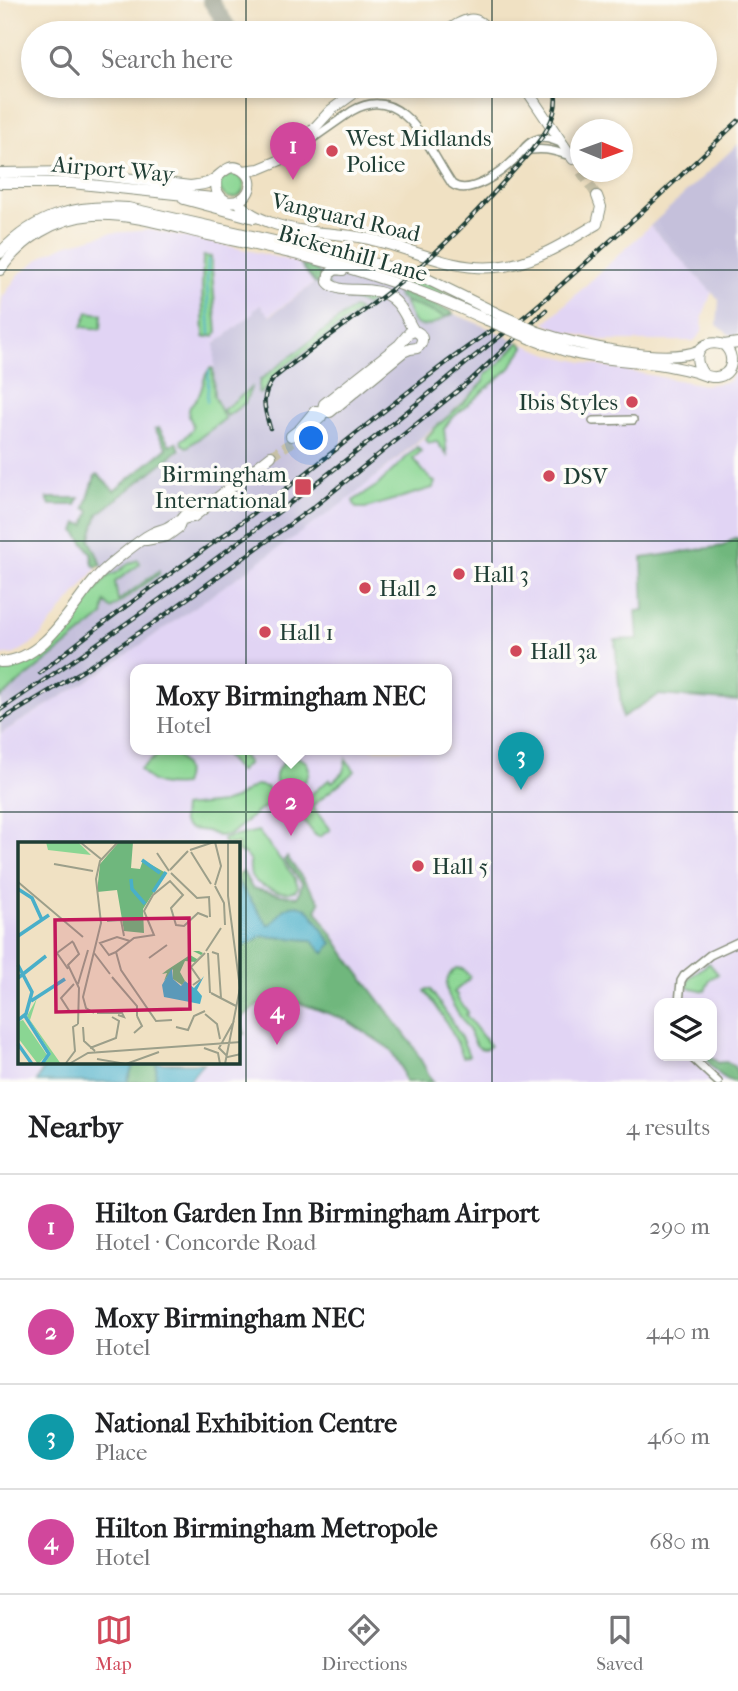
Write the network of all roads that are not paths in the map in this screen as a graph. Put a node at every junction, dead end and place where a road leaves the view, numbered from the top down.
1 (346, 98) edge
2 (532, 98) edge
3 (561, 143) junction
4 (522, 152) junction
5 (570, 156) edge
6 (570, 158) edge
7 (283, 159) junction
8 (243, 171) junction
9 (0, 173) edge
10 (217, 177) junction
11 (0, 183) edge
12 (167, 193) junction
13 (597, 196) tunnel mouth
14 (222, 199) junction
15 (238, 202) junction
16 (268, 222) junction
17 (0, 253) edge
18 (0, 270) edge
19 (361, 272) junction
20 (489, 313) junction
21 (410, 334) junction
22 (535, 335) junction
23 (738, 343) edge
24 (724, 345) junction
25 (701, 348) junction
26 (411, 349) junction
27 (735, 363) edge
28 (704, 375) junction
29 (322, 411) junction
30 (633, 420) dead end
31 (593, 421) dead end
32 (293, 438) tunnel mouth
33 (270, 454) tunnel mouth
34 (0, 662) edge
35 (738, 942) edge
36 (679, 998) edge
37 (696, 1061) edge
38 (718, 1082) edge

1 - 7 street
2 - 3 street
3 - 4 street
3 - 5 street
4 - 6 street
4 - 7 street
7 - 8 street
8 - 10 street
8 - 15 street
9 - 10 street, Airport Way
10 - 14 street
11 - 12 street, Airport Way
12 - 14 street, Airport Way
12 - 16 street
13 - 16 street, Vanguard Road
14 - 15 street
15 - 16 street, Vanguard Road
17 - 20 street, Bickenhill Lane
18 - 19 street, Bickenhill Lane
19 - 20 street, Bickenhill Lane
19 - 21 street
20 - 22 street, Bickenhill Lane, bridge
21 - 26 street
21 - 26 street
21 - 29 street
22 - 25 street, Bickenhill Lane
22 - 28 street, Bickenhill Lane
23 - 24 street
24 - 25 street
24 - 27 street
25 - 28 street
26 - 29 street
27 - 28 street
29 - 32 street
30 - 31 street
33 - 34 street
35 - 36 street
37 - 38 street

